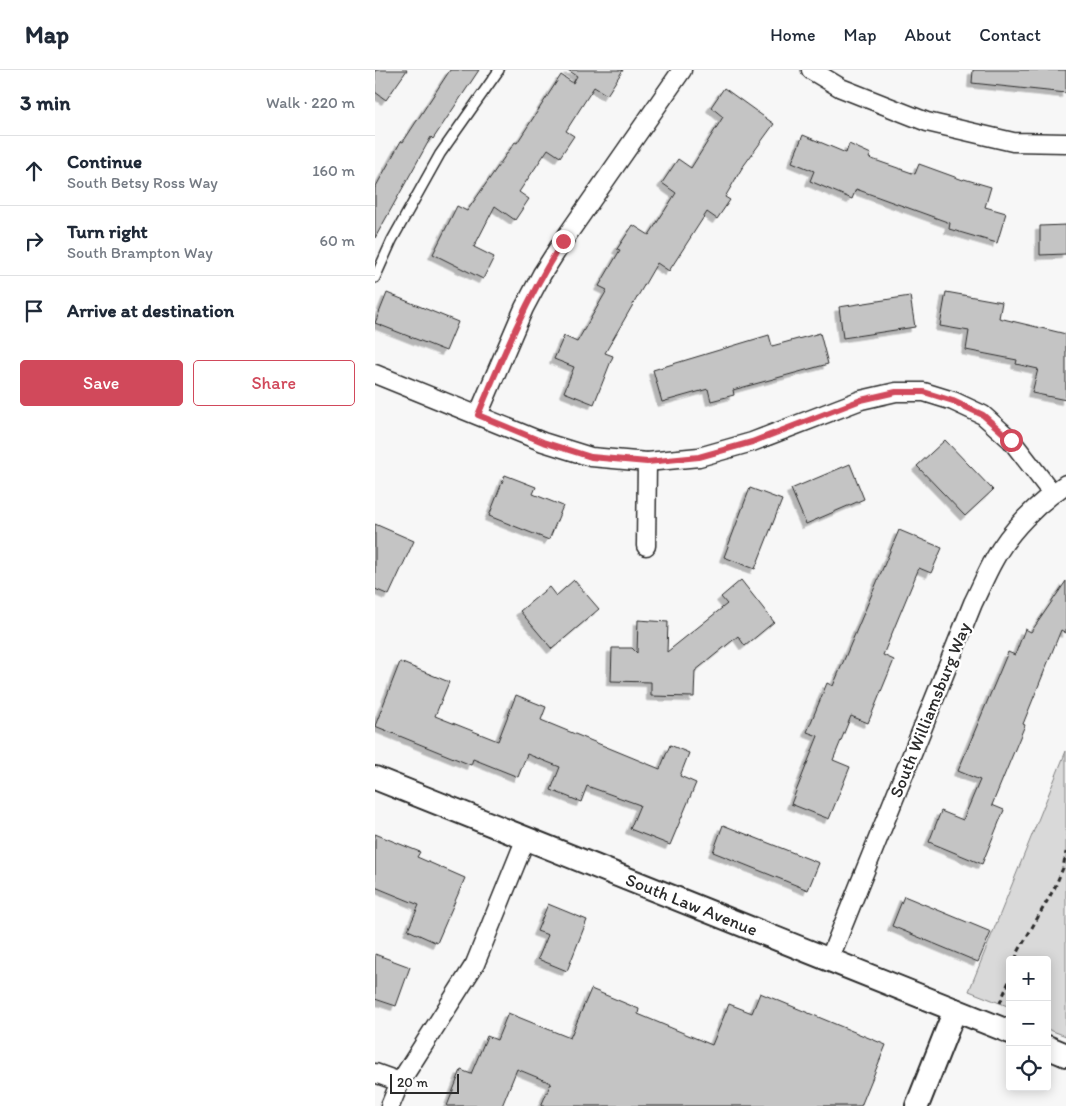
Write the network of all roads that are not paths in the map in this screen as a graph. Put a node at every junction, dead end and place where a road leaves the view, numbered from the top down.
1 (499, 70) edge
2 (682, 70) edge
3 (811, 70) edge
4 (1066, 143) edge
5 (375, 278) edge
6 (375, 374) edge
7 (478, 415) junction
8 (647, 462) junction
9 (1059, 489) edge
10 (646, 546) dead end
11 (375, 778) edge
12 (526, 838) junction
13 (829, 960) junction
14 (955, 1010) junction
15 (1006, 1030) edge
16 (1051, 1049) edge
17 (1066, 1055) edge
18 (375, 1073) edge
19 (400, 1082) junction
20 (390, 1106) edge
21 (917, 1106) edge

1 - 5 lane
2 - 7 street
3 - 4 street
6 - 7 street
7 - 8 street
8 - 9 street
8 - 10 street
9 - 13 street, South Williamsburg Way
11 - 12 street, South Law Avenue
12 - 13 street, South Law Avenue
12 - 19 street
13 - 14 street, South Law Avenue
14 - 15 street, South Law Avenue
14 - 21 street
16 - 17 street
18 - 19 street
19 - 20 street

